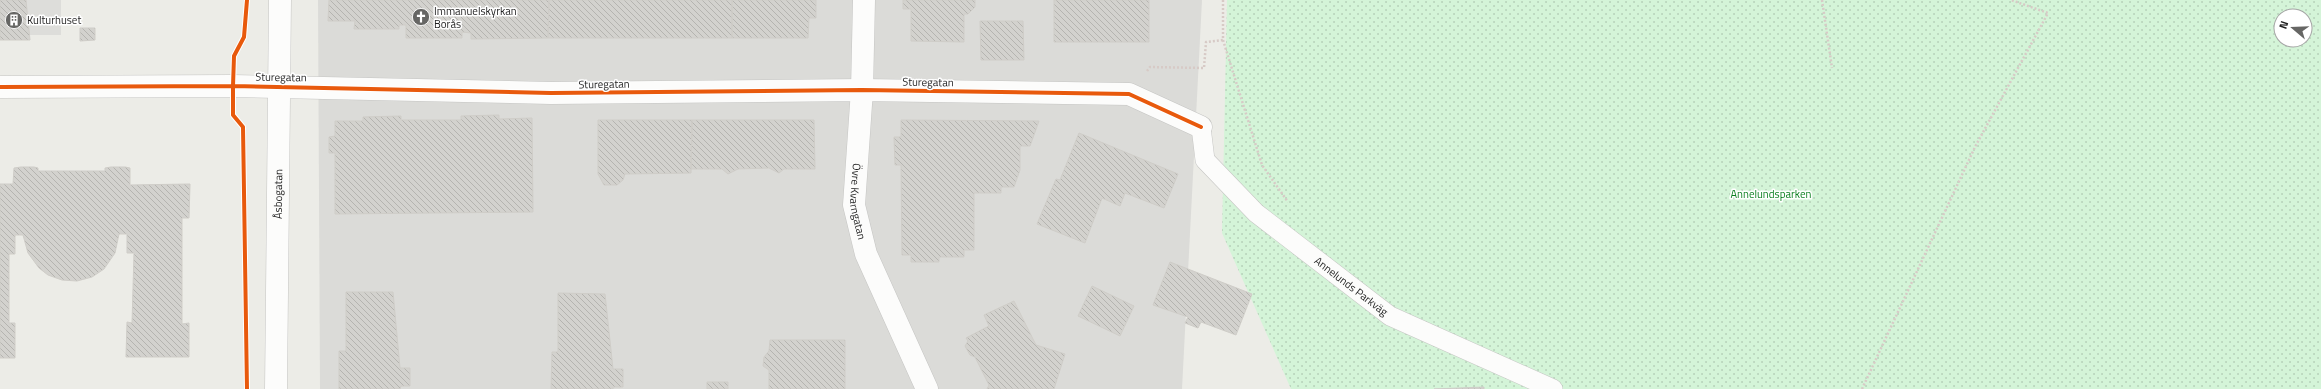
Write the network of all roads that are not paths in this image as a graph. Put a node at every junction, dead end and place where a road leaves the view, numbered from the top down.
1 (280, 0) edge
2 (864, 0) edge
3 (281, 86) junction
4 (0, 87) edge
5 (862, 90) junction
6 (1201, 127) joint
7 (276, 389) edge
8 (927, 389) edge
9 (1553, 389) edge

1 - 3 street, Åsbogatan
2 - 5 street, Övre Kvarngatan
3 - 4 street, Sturegatan
3 - 5 street, Sturegatan
3 - 7 street, Åsbogatan
5 - 6 street, Sturegatan
5 - 8 street, Övre Kvarngatan
6 - 9 lane, Annelunds Parkväg

